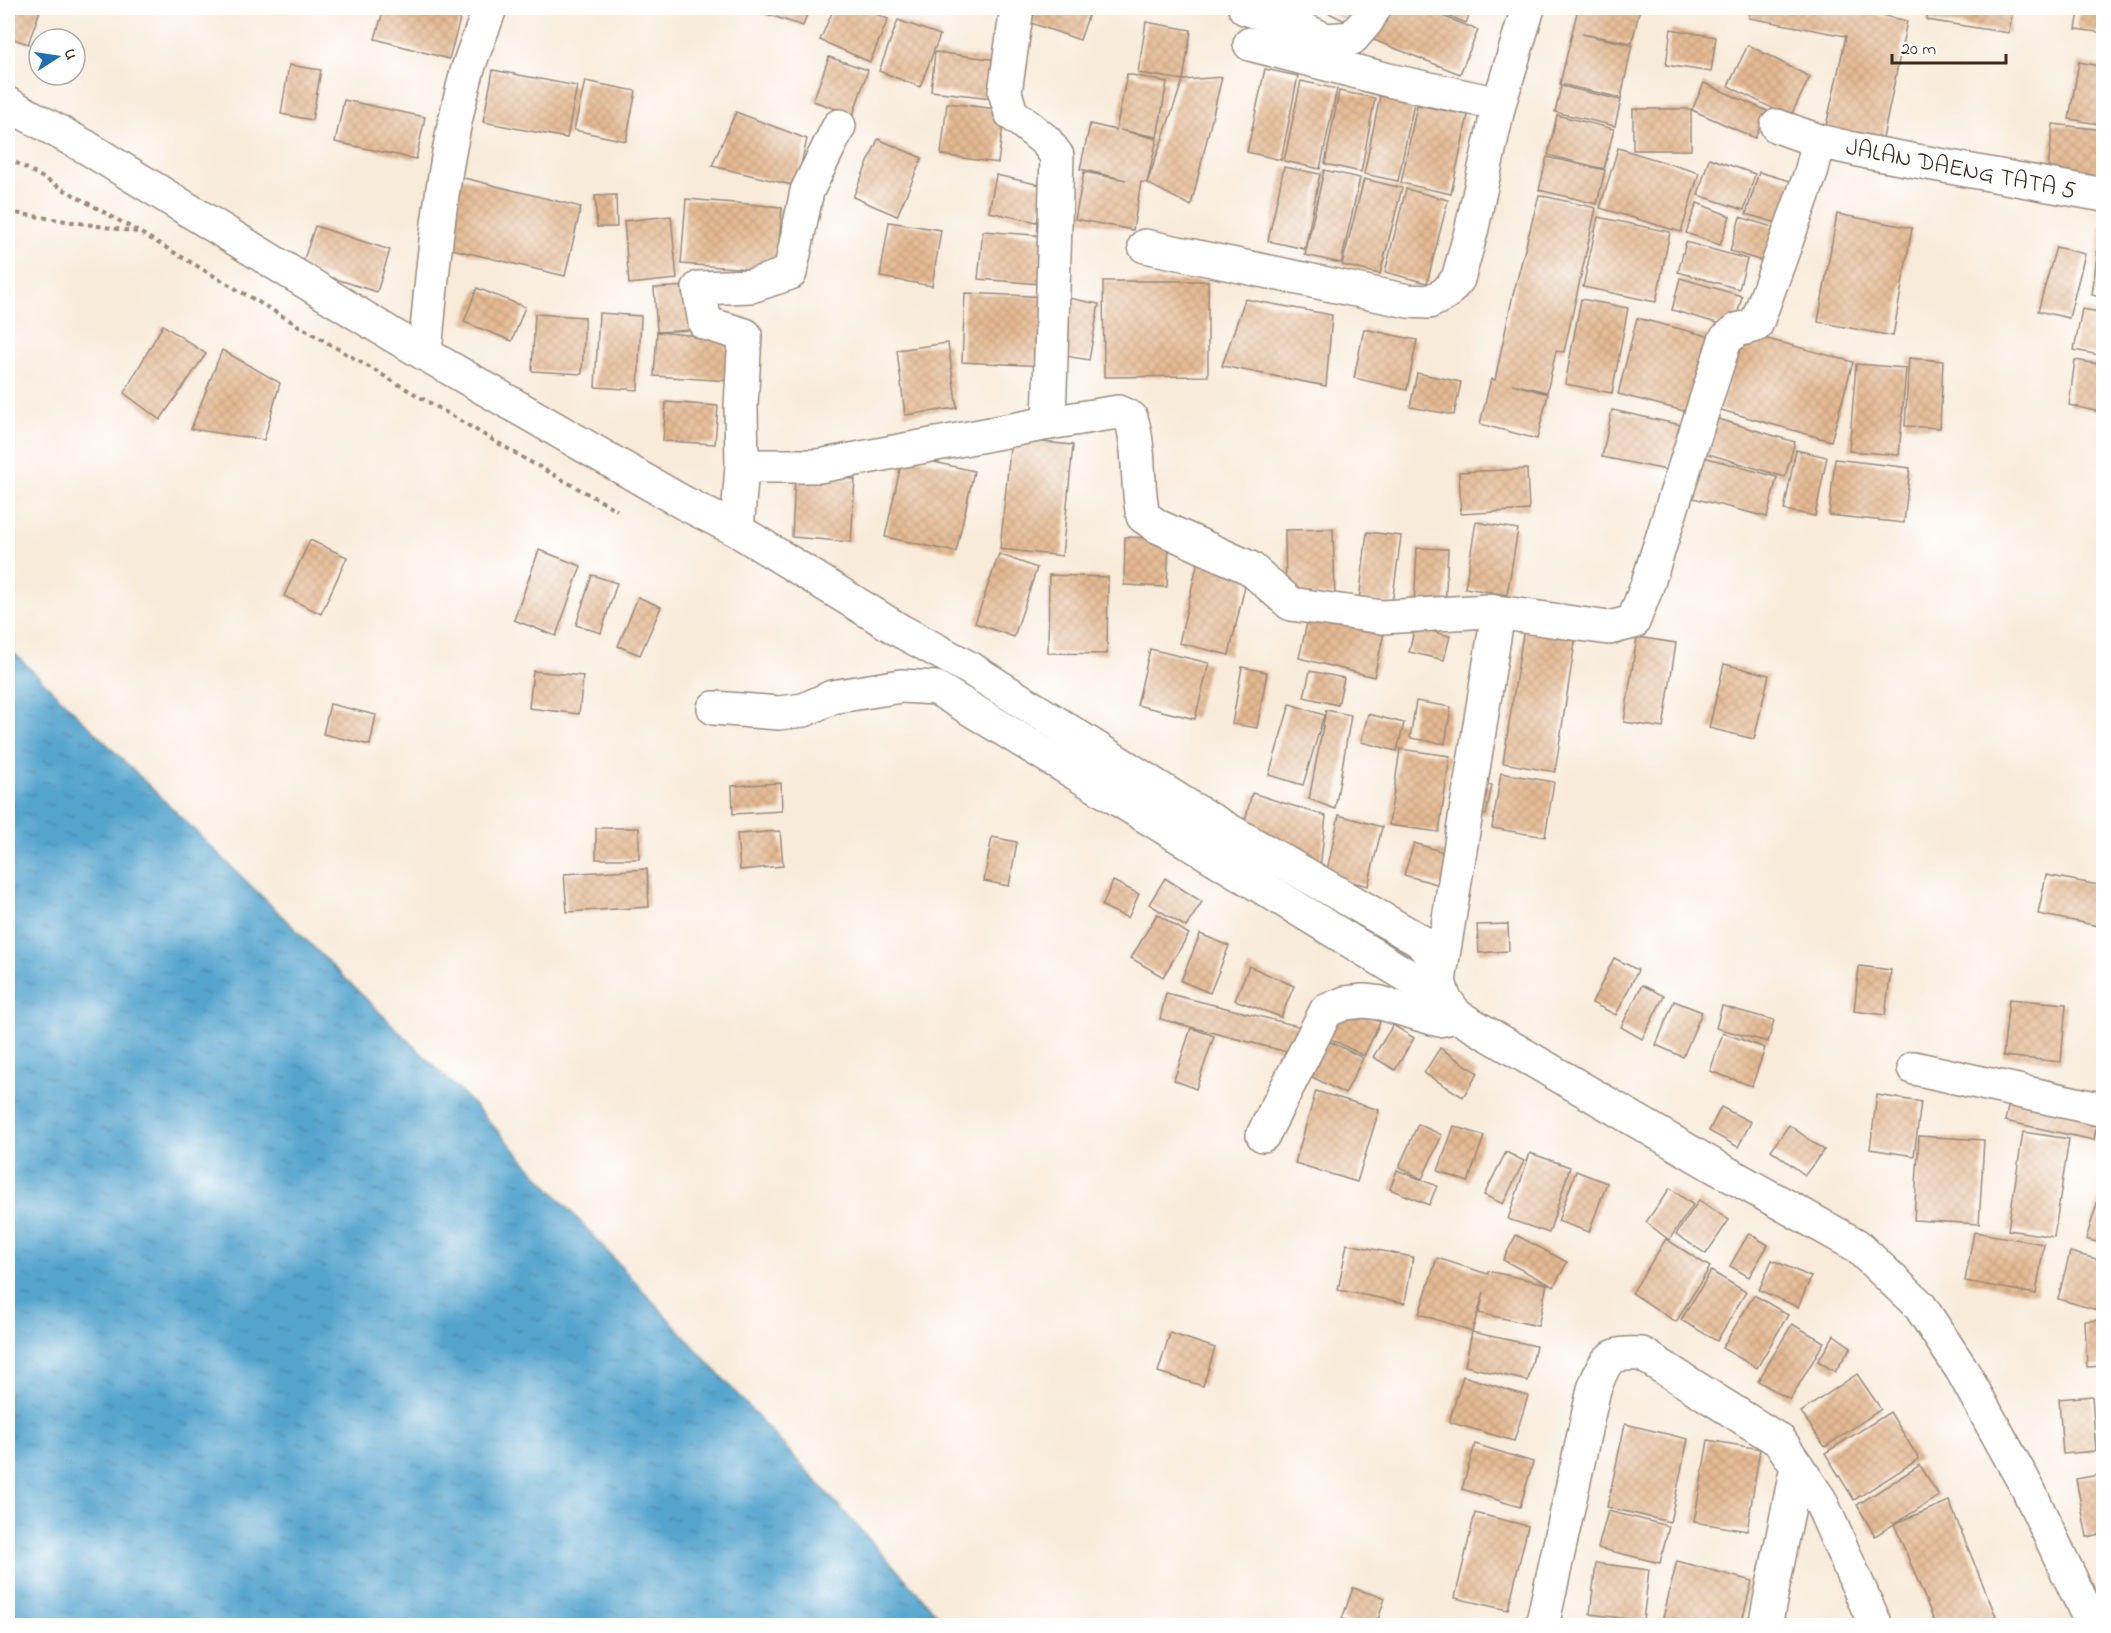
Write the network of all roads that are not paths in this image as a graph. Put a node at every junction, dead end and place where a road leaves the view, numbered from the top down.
1 (490, 8) edge
2 (1017, 8) edge
3 (1245, 8) edge
4 (1374, 8) edge
5 (1528, 8) edge
6 (1250, 44) dead end
7 (1499, 104) junction
8 (8, 105) edge
9 (839, 126) dead end
10 (1777, 126) dead end
11 (1819, 141) junction
12 (2103, 195) edge
13 (1144, 246) dead end
14 (425, 354) junction
15 (1049, 423) junction
16 (742, 466) junction
17 (737, 530) junction
18 (1498, 613) junction
19 (714, 708) dead end
20 (1447, 998) junction
21 (1914, 1068) dead end
22 (2103, 1110) edge
23 (1263, 1136) dead end
24 (1797, 1466) junction
25 (1542, 1626) edge
26 (1765, 1626) edge
27 (1876, 1626) edge
28 (2093, 1626) edge

1 - 14 street
2 - 15 street
3 - 4 street
5 - 7 street
6 - 7 street
7 - 13 street
8 - 14 street
9 - 16 street
10 - 11 street, JALAN DAENG TATA 5
11 - 12 street, JALAN DAENG TATA 5
11 - 18 street
14 - 17 street
15 - 16 street
15 - 18 street
16 - 17 street
17 - 20 street
18 - 20 street
19 - 20 street
20 - 23 street
20 - 28 street
21 - 22 street
24 - 25 street
24 - 26 street
24 - 27 street

